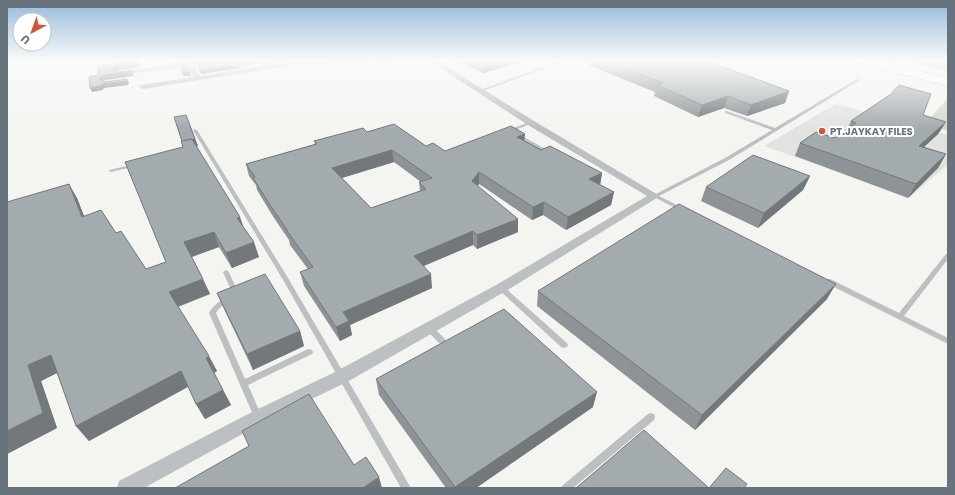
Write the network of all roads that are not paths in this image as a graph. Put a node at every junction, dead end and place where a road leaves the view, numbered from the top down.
1 (166, 83) edge
2 (468, 83) edge
3 (499, 83) edge
4 (853, 83) edge
5 (143, 86) dead end
6 (479, 90) junction
7 (726, 112) dead end
8 (531, 123) junction
9 (195, 130) dead end
10 (774, 130) junction
11 (508, 131) junction
12 (500, 134) edge
13 (552, 152) edge
14 (140, 164) edge
15 (111, 171) dead end
16 (655, 196) junction
17 (690, 213) edge
18 (948, 255) edge
19 (226, 272) dead end
20 (823, 279) edge
21 (501, 288) junction
22 (900, 317) junction
23 (429, 328) junction
24 (948, 341) edge
25 (564, 345) dead end
26 (450, 349) edge
27 (309, 352) dead end
28 (341, 376) junction
29 (244, 383) junction
30 (258, 417) junction
31 (651, 417) dead end
32 (130, 487) edge
33 (406, 488) edge
34 (566, 488) edge

1 - 5 street
2 - 6 street
3 - 6 lane
4 - 10 lane
6 - 8 street
7 - 10 lane
8 - 11 lane
8 - 16 street
9 - 28 lane
10 - 16 lane
11 - 12 lane
11 - 13 lane
14 - 15 lane
16 - 17 lane
16 - 21 street
18 - 22 lane
19 - 29 lane
20 - 22 lane
21 - 23 street
21 - 25 lane
22 - 24 lane
23 - 26 lane
23 - 28 street
27 - 29 lane
28 - 30 street
28 - 33 lane
29 - 30 lane
30 - 32 street
31 - 34 lane

